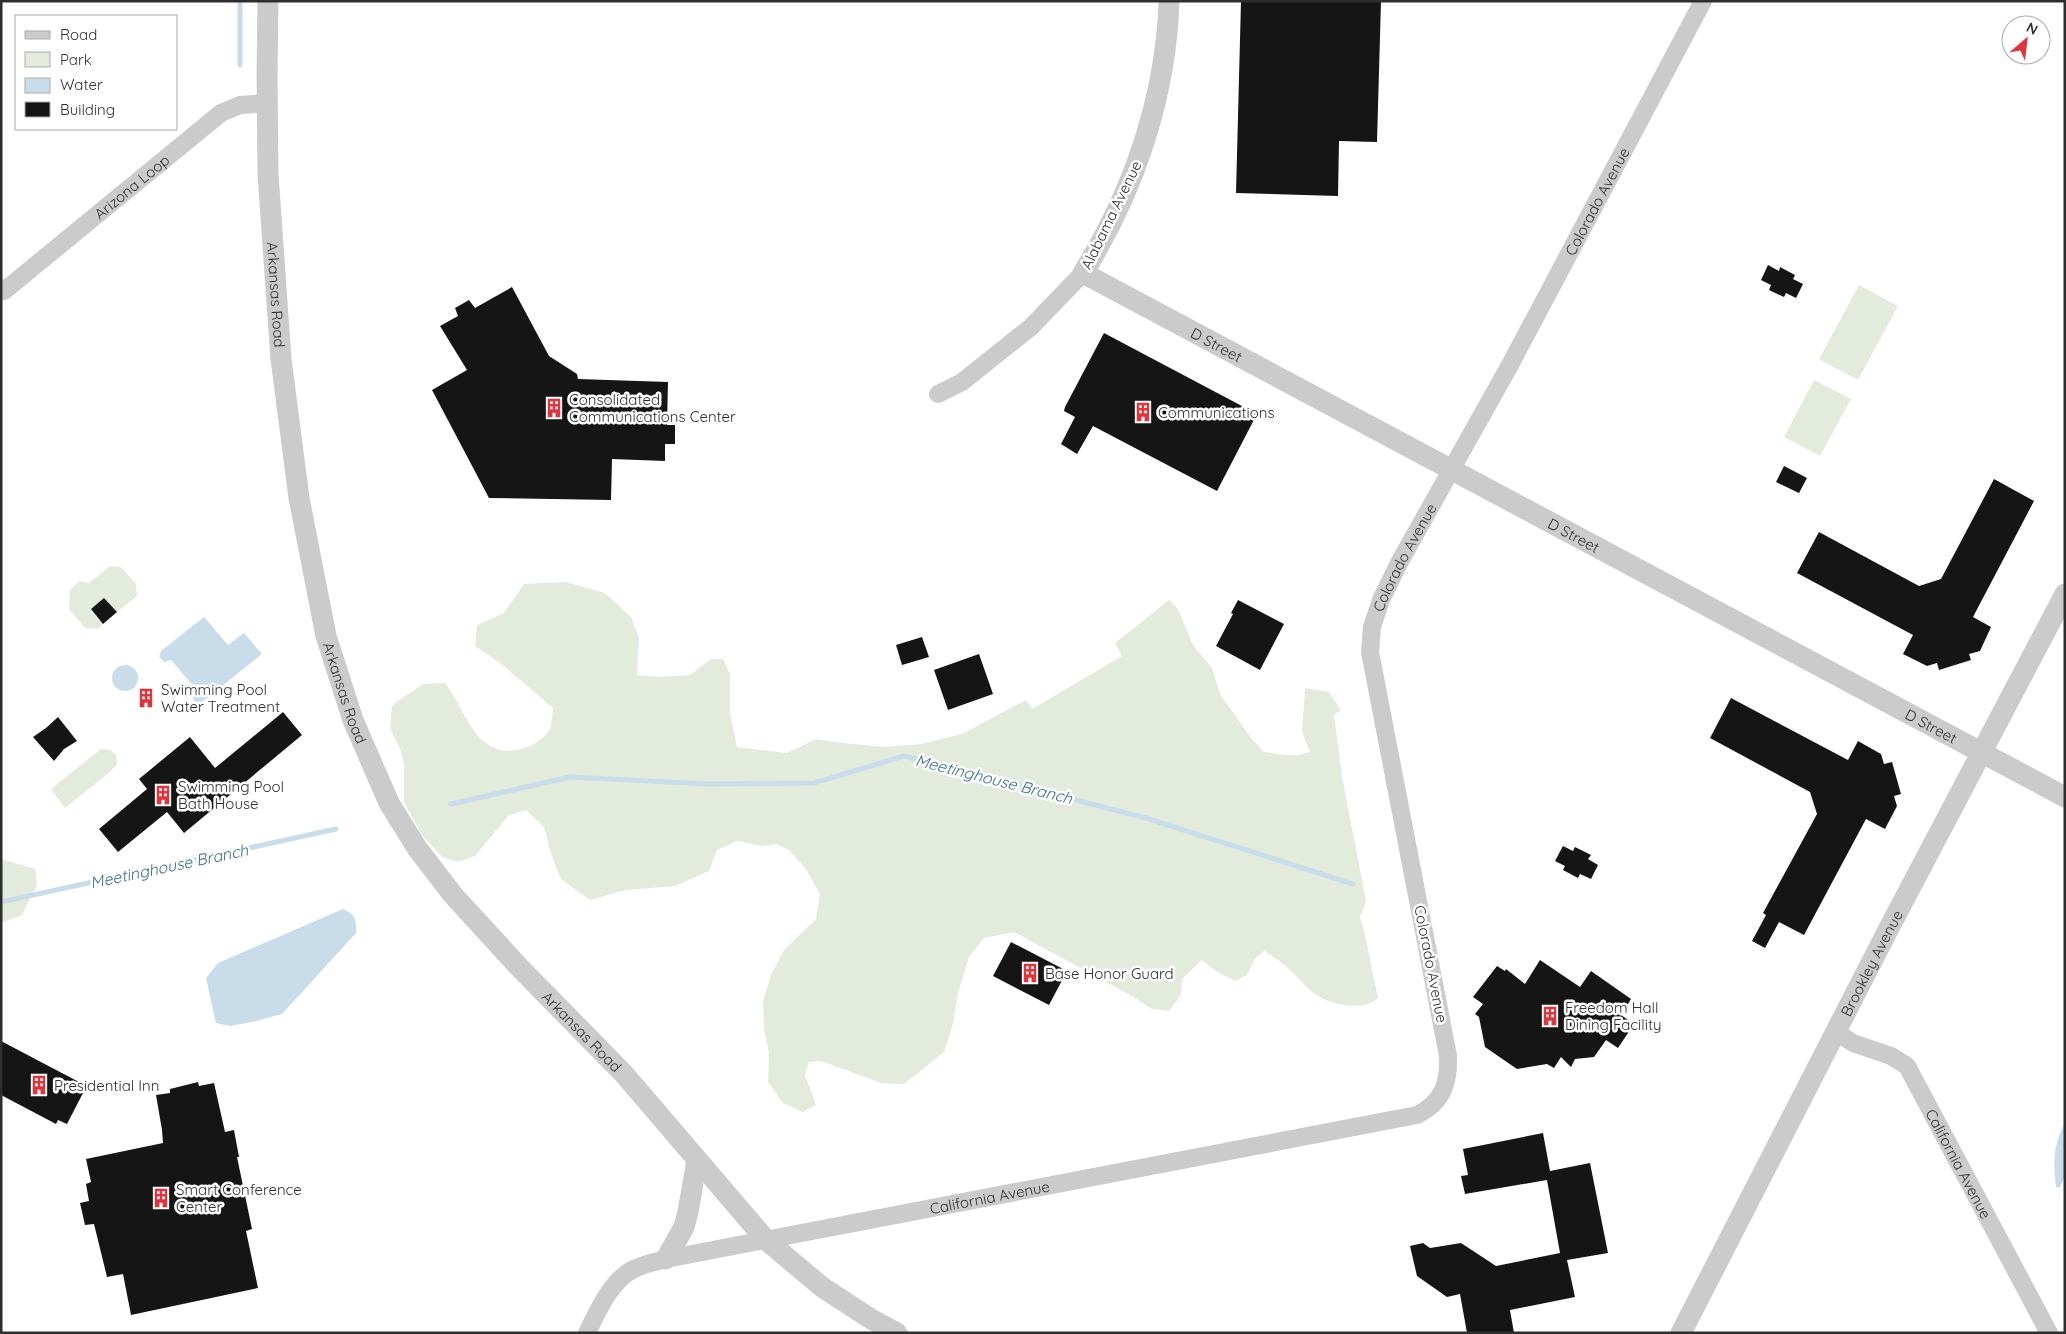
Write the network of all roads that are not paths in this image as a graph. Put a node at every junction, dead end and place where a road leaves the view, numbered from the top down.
1 (268, 1) edge
2 (1169, 1) edge
3 (1703, 1) edge
4 (268, 103) junction
5 (1083, 273) junction
6 (2, 290) edge
7 (938, 394) dead end
8 (1452, 469) junction
9 (2065, 594) edge
10 (1981, 752) junction
11 (2065, 796) edge
12 (1836, 1032) junction
13 (1372, 1123) joint
14 (697, 1160) junction
15 (766, 1240) junction
16 (666, 1259) junction
17 (587, 1333) edge
18 (897, 1333) edge
19 (1681, 1333) edge
20 (2049, 1333) edge

1 - 4 street, Arkansas Road
2 - 5 street, Alabama Avenue
3 - 8 street, Colorado Avenue
4 - 6 street, Arizona Loop
4 - 14 street, Arkansas Road
5 - 7 street, Alabama Avenue
5 - 8 street, D Street
8 - 10 street, D Street
8 - 13 street, Colorado Avenue
9 - 10 street, Brookley Avenue
10 - 11 street, D Street
10 - 12 street, Brookley Avenue
12 - 19 street, Brookley Avenue
12 - 20 street, California Avenue
13 - 15 street, California Avenue
14 - 15 street, Arkansas Road
14 - 16 street
15 - 16 street, California Avenue
15 - 18 street, Arkansas Road
16 - 17 street, California Avenue

